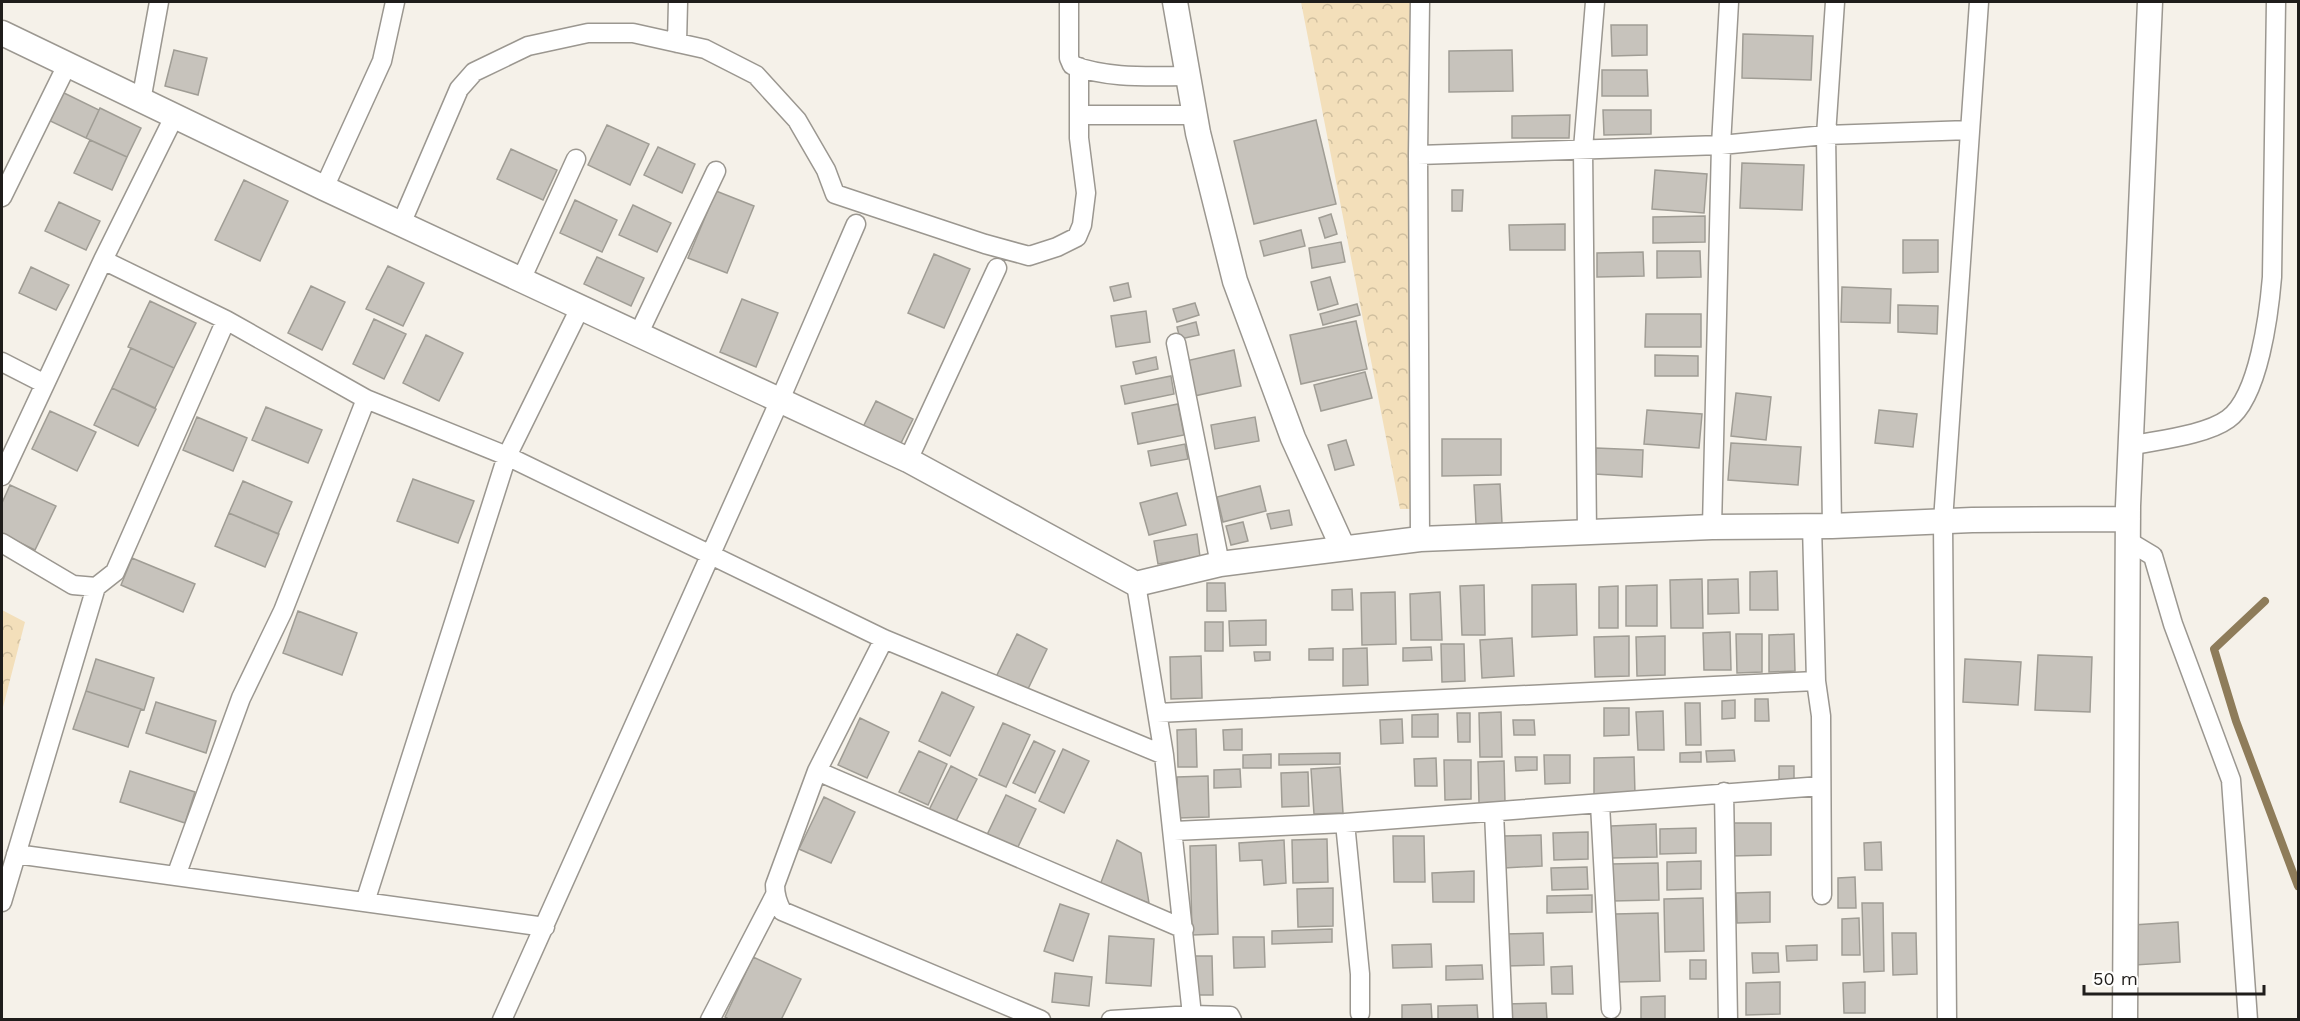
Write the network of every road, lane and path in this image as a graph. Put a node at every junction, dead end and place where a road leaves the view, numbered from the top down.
1 (159, 2) edge
2 (395, 2) edge
3 (678, 2) edge
4 (1069, 2) edge
5 (1175, 2) edge
6 (1420, 2) edge
7 (1595, 2) edge
8 (1729, 2) edge
9 (1836, 2) edge
10 (1979, 2) edge
11 (2150, 2) edge
12 (2276, 2) edge
13 (2, 33) edge
14 (676, 43) junction
15 (67, 65) junction
16 (1079, 67) junction
17 (1188, 76) junction
18 (141, 101) junction
19 (1080, 115) junction
20 (1195, 115) junction
21 (174, 117) junction
22 (1970, 130) junction
23 (1826, 135) junction
24 (1721, 145) junction
25 (1583, 148) junction
26 (1418, 155) junction
27 (576, 159) dead end
28 (716, 171) dead end
29 (324, 188) junction
30 (2, 197) edge
31 (401, 224) junction
32 (856, 224) dead end
33 (104, 260) junction
34 (997, 268) dead end
35 (520, 280) junction
36 (580, 308) junction
37 (226, 320) junction
38 (638, 335) junction
39 (1176, 343) dead end
40 (2, 362) edge
41 (45, 384) junction
42 (366, 399) junction
43 (779, 402) junction
44 (2130, 446) junction
45 (507, 456) junction
46 (908, 460) junction
47 (2, 476) edge
48 (1943, 521) junction
49 (1822, 525) junction
50 (1713, 527) junction
51 (2128, 530) junction
52 (1587, 533) junction
53 (1420, 539) junction
54 (2, 543) edge
55 (1343, 548) junction
56 (710, 555) junction
57 (1220, 564) junction
58 (1136, 584) junction
59 (96, 587) junction
60 (884, 639) junction
61 (1816, 681) junction
62 (1157, 713) junction
63 (1164, 755) junction
64 (817, 771) junction
65 (1821, 786) junction
66 (1724, 792) junction
67 (1600, 804) junction
68 (1494, 812) junction
69 (1345, 823) junction
70 (1174, 831) junction
71 (16, 854) junction
72 (176, 876) junction
73 (775, 895) junction
74 (1822, 895) dead end
75 (2, 902) edge
76 (365, 902) junction
77 (545, 927) junction
78 (1184, 929) junction
79 (1611, 1009) dead end
80 (1360, 1013) dead end
81 (1192, 1015) junction
82 (502, 1020) edge
83 (710, 1020) edge
84 (1041, 1020) edge
85 (1111, 1020) edge
86 (1232, 1020) edge
87 (1503, 1020) edge
88 (1728, 1020) edge
89 (1947, 1020) edge
90 (2125, 1020) edge
91 (2248, 1020) edge

1 - 18 street
2 - 29 street
3 - 14 street
4 - 16 street
5 - 17 street
6 - 26 street
7 - 25 street
8 - 24 street
9 - 23 street
10 - 22 street
11 - 44 street
12 - 44 street
13 - 15 street
14 - 19 street
14 - 31 street
15 - 18 street
15 - 30 street
16 - 17 street
16 - 19 street
17 - 20 street
18 - 21 street
19 - 20 street
20 - 55 street
21 - 29 street
21 - 33 street
22 - 23 street
22 - 48 street
23 - 24 street
23 - 49 street
24 - 25 street
24 - 50 street
25 - 26 street
25 - 52 street
26 - 53 street
27 - 35 street
28 - 38 street
29 - 31 street
31 - 35 street
32 - 43 street
33 - 37 street
33 - 41 street
34 - 46 street
35 - 36 street
36 - 38 street
36 - 45 street
37 - 42 street
37 - 59 street
38 - 43 street
39 - 57 street
40 - 41 street
41 - 47 street
42 - 45 street
42 - 72 street
43 - 46 street
43 - 56 street
44 - 51 street
45 - 56 street
45 - 76 street
46 - 58 street
48 - 49 street
48 - 51 street
48 - 89 street
49 - 50 street
49 - 61 street
50 - 52 street
51 - 90 street
51 - 91 street
52 - 53 street
53 - 55 street
54 - 59 street
55 - 57 street
56 - 60 street
56 - 77 street
57 - 58 street
58 - 62 street
59 - 71 street
60 - 63 street
60 - 64 street
61 - 62 street
61 - 65 street
62 - 63 street
63 - 70 street
64 - 73 street
64 - 78 street
65 - 66 street
65 - 74 street
66 - 67 street
66 - 88 street
67 - 68 street
67 - 79 street
68 - 69 street
68 - 87 street
69 - 70 street
69 - 80 street
70 - 78 street
71 - 72 street
71 - 75 street
72 - 76 street
73 - 83 street
73 - 84 street
76 - 77 street
77 - 82 street
78 - 81 street
81 - 85 street
81 - 86 street

